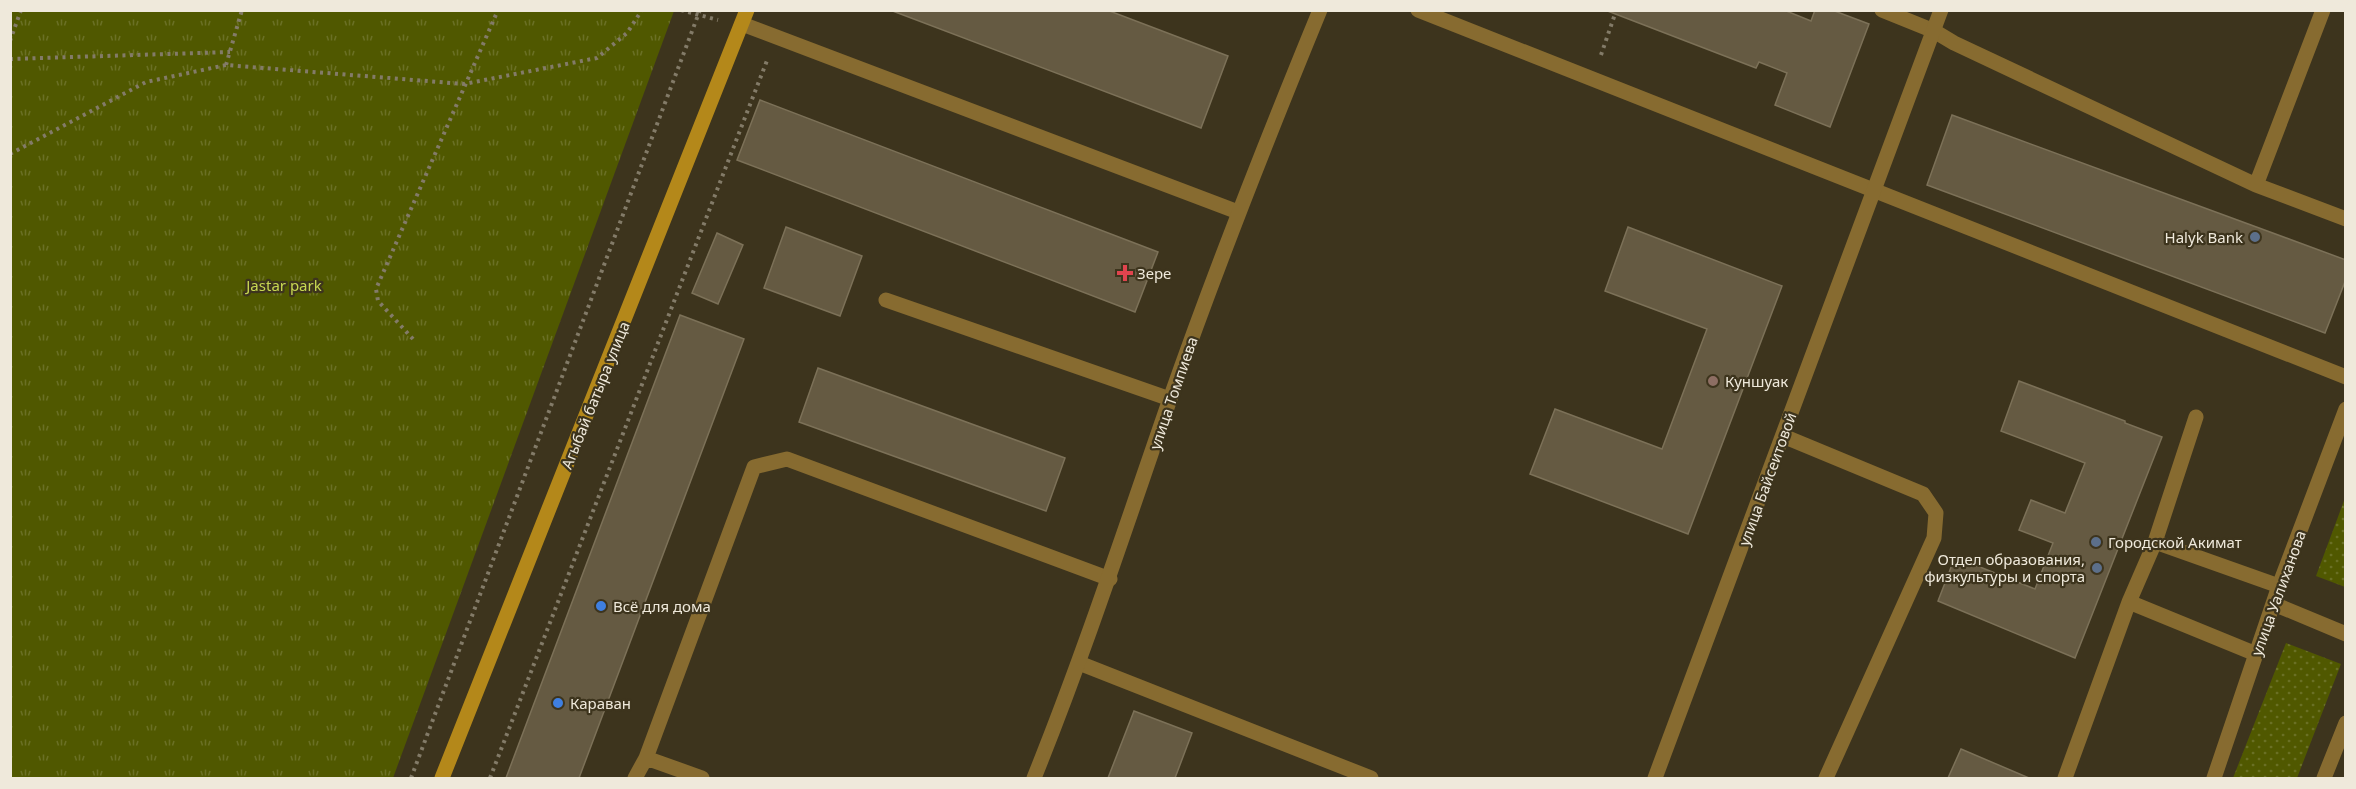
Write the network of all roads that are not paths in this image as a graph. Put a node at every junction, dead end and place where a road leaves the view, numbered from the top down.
1 (1320, 10) edge
2 (1418, 10) edge
3 (1882, 10) edge
4 (1941, 10) edge
5 (2323, 10) edge
6 (745, 17) edge
7 (1934, 31) junction
8 (2256, 185) junction
9 (1875, 191) junction
10 (1238, 212) junction
11 (2346, 219) edge
12 (886, 300) dead end
13 (2346, 377) edge
14 (1170, 399) junction
15 (2346, 410) edge
16 (2196, 417) dead end
17 (1783, 436) junction
18 (2155, 542) junction
19 (1110, 579) junction
20 (2279, 586) junction
21 (2129, 602) junction
22 (2274, 604) junction
23 (2346, 634) edge
24 (2256, 654) junction
25 (1079, 663) junction
26 (2346, 723) edge
27 (646, 758) junction
28 (442, 778) edge
29 (635, 778) edge
30 (702, 778) edge
31 (1034, 778) edge
32 (1371, 778) edge
33 (1655, 778) edge
34 (1826, 778) edge
35 (2065, 778) edge
36 (2214, 778) edge
37 (2324, 778) edge

1 - 10 street, улица Томпиева
2 - 9 street
3 - 7 street
4 - 7 street, улица Байсеитовой
5 - 8 street
6 - 10 street
6 - 28 main road, Агыбай батыра улица
7 - 8 street
7 - 9 street, улица Байсеитовой
8 - 11 street
9 - 13 street
9 - 17 street, улица Байсеитовой
10 - 14 street, улица Томпиева
12 - 14 street
14 - 19 street, улица Томпиева
15 - 20 street, улица Уалиханова
16 - 18 street
17 - 33 street, улица Байсеитовой
17 - 34 street
18 - 20 street
18 - 21 street
19 - 25 street, улица Томпиева
19 - 27 street
20 - 22 street, улица Уалиханова
21 - 24 street
21 - 35 street
22 - 23 street
22 - 24 street, улица Уалиханова
24 - 36 street, улица Уалиханова
25 - 31 street, улица Томпиева
25 - 32 street
26 - 37 street
27 - 29 street
27 - 30 street

